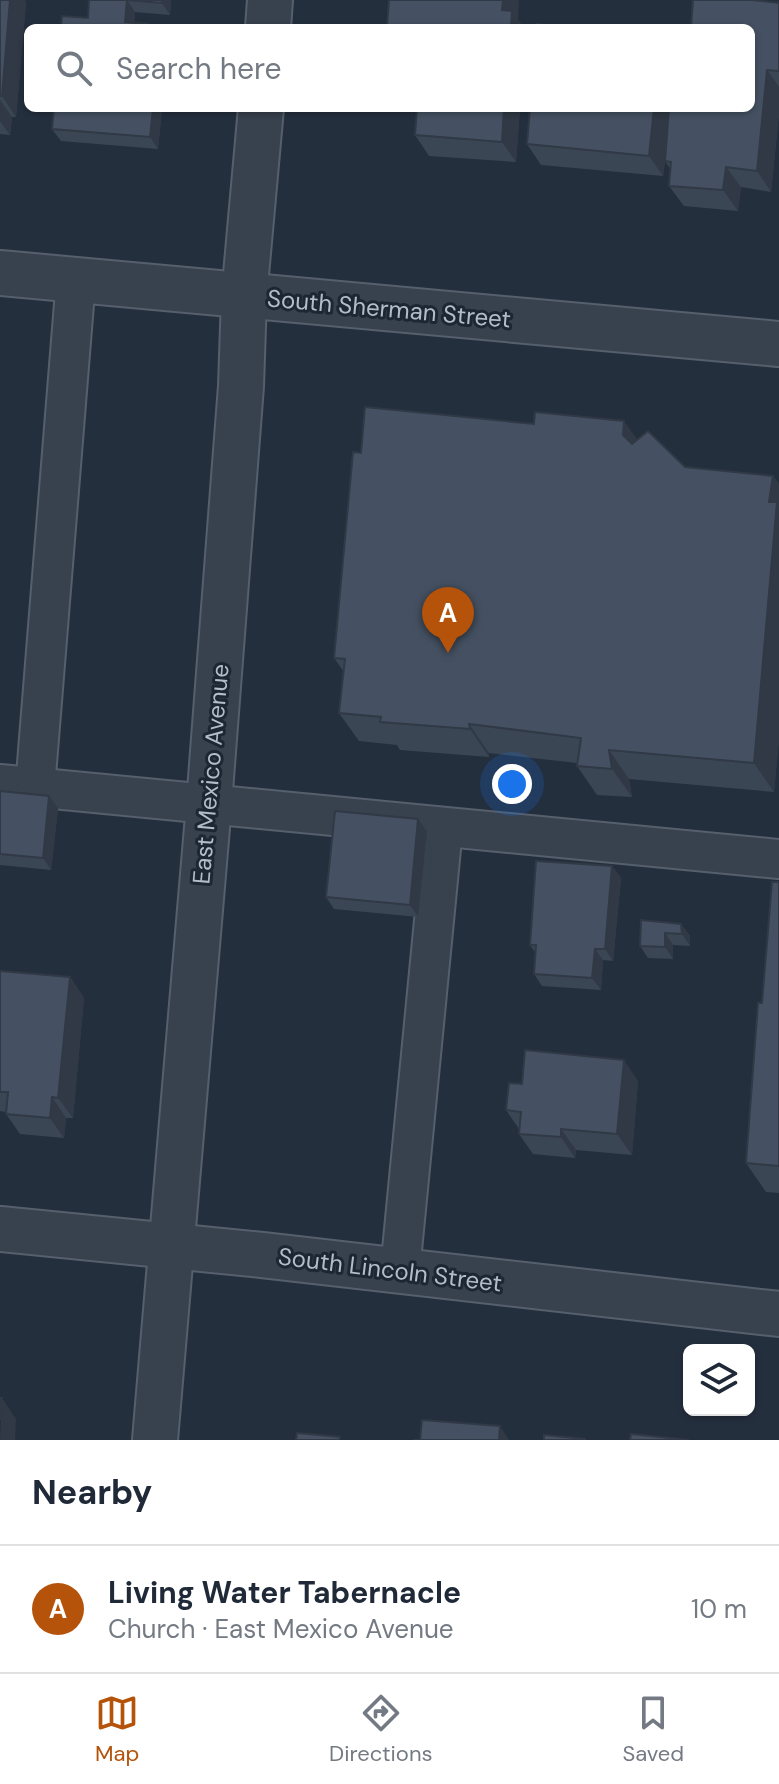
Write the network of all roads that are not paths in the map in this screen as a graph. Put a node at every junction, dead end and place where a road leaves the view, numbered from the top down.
1 (270, 0) edge
2 (268, 24) edge
3 (261, 112) edge
4 (0, 273) edge
5 (76, 279) junction
6 (244, 297) junction
7 (779, 344) edge
8 (18, 786) edge
9 (209, 804) junction
10 (443, 828) junction
11 (779, 859) edge
12 (0, 1229) edge
13 (171, 1245) junction
14 (400, 1271) junction
15 (779, 1314) edge
16 (155, 1440) edge

1 - 2 street
3 - 6 street, East Mexico Avenue
4 - 5 street, South Sherman Street
5 - 6 street, South Sherman Street
5 - 8 lane
6 - 7 street, South Sherman Street
6 - 9 street, East Mexico Avenue
8 - 9 lane
9 - 10 lane
9 - 13 street, East Mexico Avenue
10 - 11 lane
10 - 14 lane
12 - 13 street, South Lincoln Street
13 - 14 street, South Lincoln Street
13 - 16 street, East Mexico Avenue
14 - 15 street, South Lincoln Street

